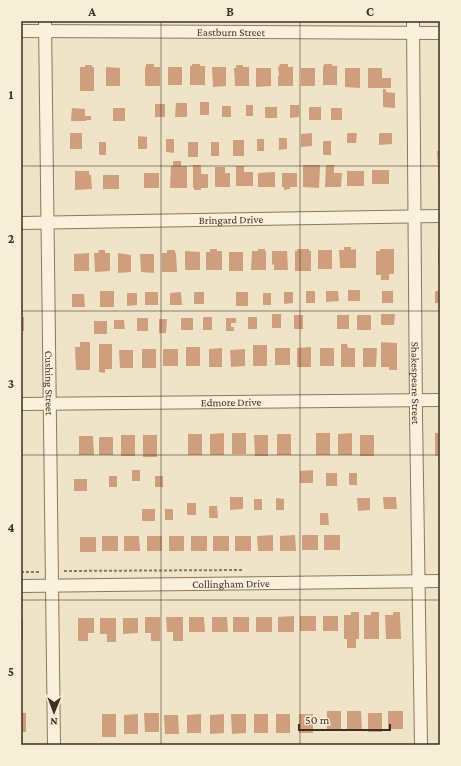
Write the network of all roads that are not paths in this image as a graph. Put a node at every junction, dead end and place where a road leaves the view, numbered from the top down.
1 (413, 21) edge
2 (45, 26) edge
3 (21, 31) edge
4 (413, 33) junction
5 (440, 33) edge
6 (440, 216) edge
7 (414, 217) junction
8 (48, 222) junction
9 (21, 223) edge
10 (416, 400) junction
11 (440, 400) edge
12 (21, 404) edge
13 (50, 404) junction
14 (419, 580) junction
15 (440, 580) edge
16 (21, 586) edge
17 (52, 586) junction
18 (54, 745) edge
19 (421, 745) edge

1 - 4 street, Shakespeare Street
2 - 3 street, Eastburn Street
2 - 4 street, Eastburn Street
2 - 8 street, Cushing Street
4 - 5 street, Eastburn Street
4 - 7 street, Shakespeare Street
6 - 7 street, Bringard Drive
7 - 8 street, Bringard Drive
7 - 10 street, Shakespeare Street
8 - 9 street, Bringard Drive
8 - 13 street, Cushing Street
10 - 11 street, Edmore Drive
10 - 13 street, Edmore Drive
10 - 14 street, Shakespeare Street
12 - 13 street, Edmore Drive
13 - 17 street, Cushing Street
14 - 15 street, Collingham Drive
14 - 17 street, Collingham Drive
14 - 19 street, Shakespeare Street
16 - 17 street, Collingham Drive
17 - 18 street, Cushing Street

